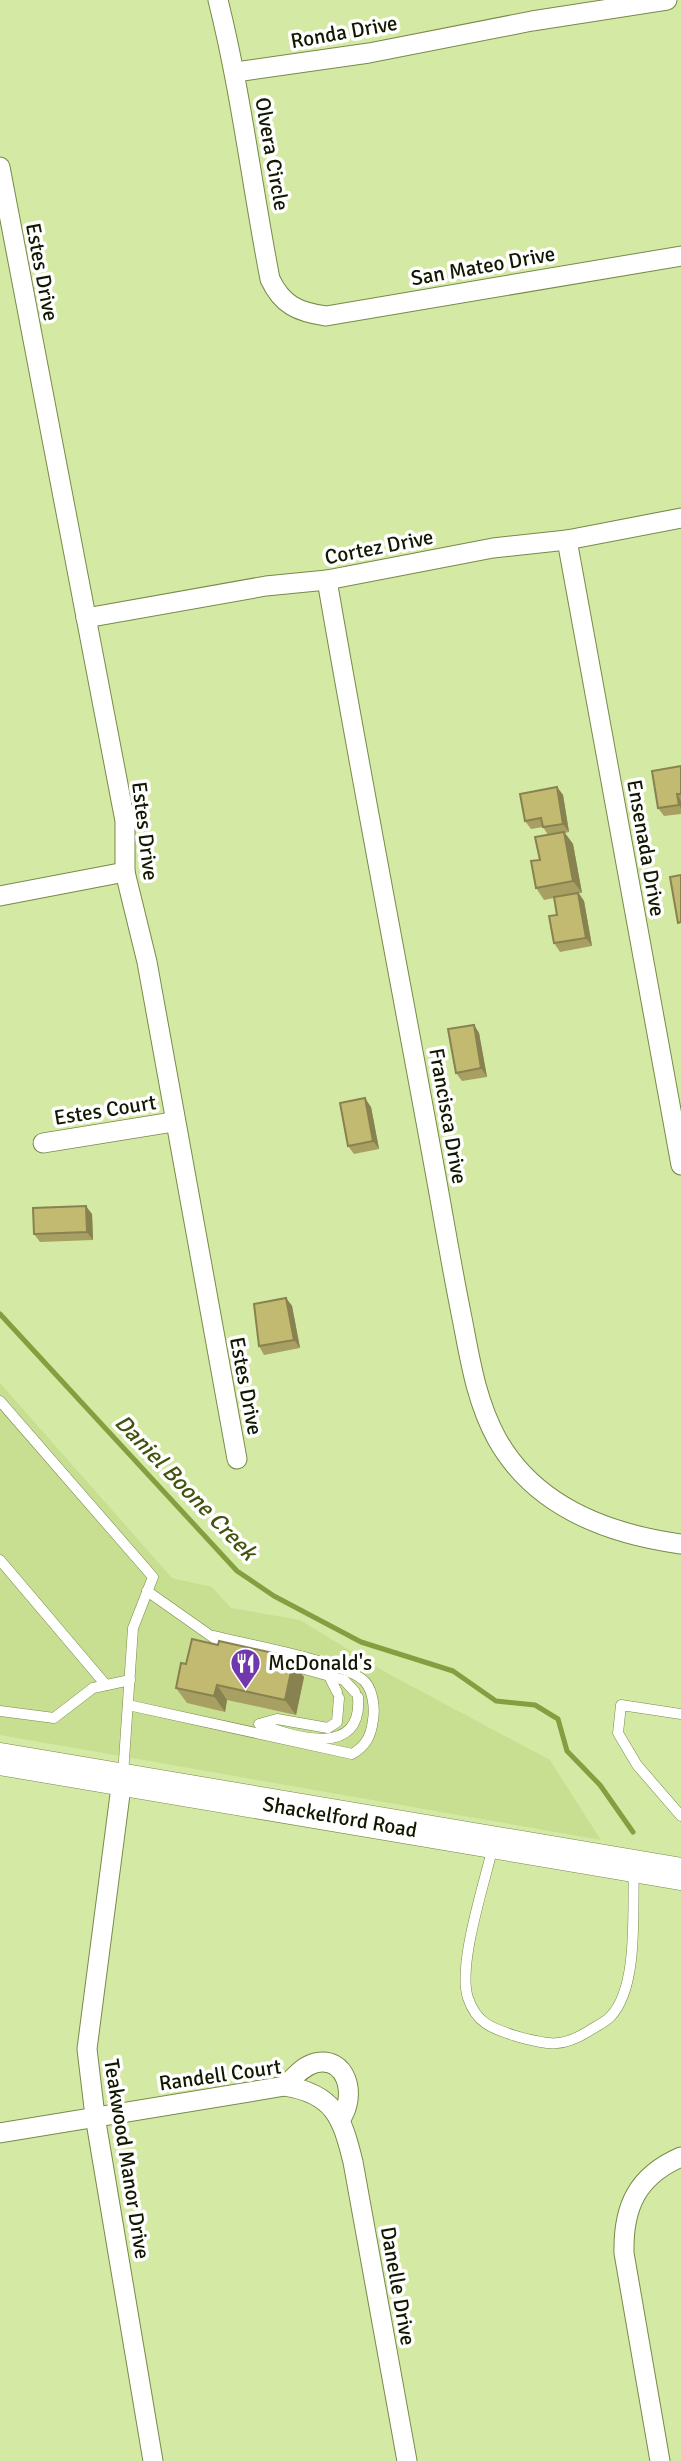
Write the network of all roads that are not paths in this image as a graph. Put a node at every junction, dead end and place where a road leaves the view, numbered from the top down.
1 (218, 0) edge
2 (667, 0) edge
3 (236, 72) junction
4 (0, 167) edge
5 (3, 207) edge
6 (681, 256) edge
7 (293, 309) joint
8 (681, 518) edge
9 (567, 540) junction
10 (327, 580) junction
11 (86, 618) junction
12 (125, 872) junction
13 (0, 896) edge
14 (173, 1122) junction
15 (43, 1143) dead end
16 (681, 1165) edge
17 (0, 1401) edge
18 (237, 1459) dead end
19 (681, 1544) edge
20 (0, 1560) edge
21 (147, 1591) junction
22 (214, 1636) junction
23 (230, 1653) edge
24 (265, 1660) edge
25 (328, 1674) junction
26 (130, 1680) junction
27 (106, 1685) junction
28 (128, 1705) junction
29 (0, 1711) edge
30 (681, 1714) edge
31 (260, 1724) junction
32 (247, 1732) junction
33 (0, 1759) edge
34 (122, 1779) junction
35 (681, 1816) edge
36 (494, 1843) junction
37 (634, 1867) junction
38 (681, 1874) edge
39 (285, 2086) junction
40 (320, 2096) joint
41 (95, 2116) junction
42 (340, 2120) junction
43 (0, 2133) edge
44 (681, 2157) edge
45 (153, 2461) edge
46 (407, 2461) edge
47 (660, 2461) edge

1 - 3 street, Olvera Circle
2 - 3 street, Ronda Drive
3 - 7 street, Olvera Circle
4 - 5 street, Estes Drive
5 - 11 street, Estes Drive
6 - 7 street, San Mateo Drive
8 - 9 street, Cortez Drive
9 - 10 street, Cortez Drive
9 - 16 street, Ensenada Drive
10 - 11 street, Cortez Drive
10 - 19 street, Francisca Drive
11 - 12 street, Estes Drive
12 - 13 street
12 - 14 street, Estes Drive
14 - 15 street, Estes Court
14 - 18 street, Estes Drive
17 - 21 lane
20 - 27 lane
21 - 22 lane
21 - 26 lane
22 - 23 lane
22 - 32 lane
24 - 25 lane
25 - 31 lane
25 - 31 lane
26 - 27 lane
26 - 28 lane
27 - 29 lane
28 - 32 lane
28 - 34 lane
30 - 35 lane
31 - 32 lane
33 - 34 main road, Shackelford Road
34 - 36 main road, Shackelford Road
34 - 41 street, Teakwood Manor Drive
36 - 37 main road, Shackelford Road
36 - 37 lane
37 - 38 main road, Shackelford Road
39 - 40 street, Randell Court
39 - 41 street, Randell Court
39 - 42 street
40 - 42 street, Danelle Drive
41 - 43 street, Randell Court
41 - 45 street, Teakwood Manor Drive
42 - 46 street, Danelle Drive
44 - 47 street

